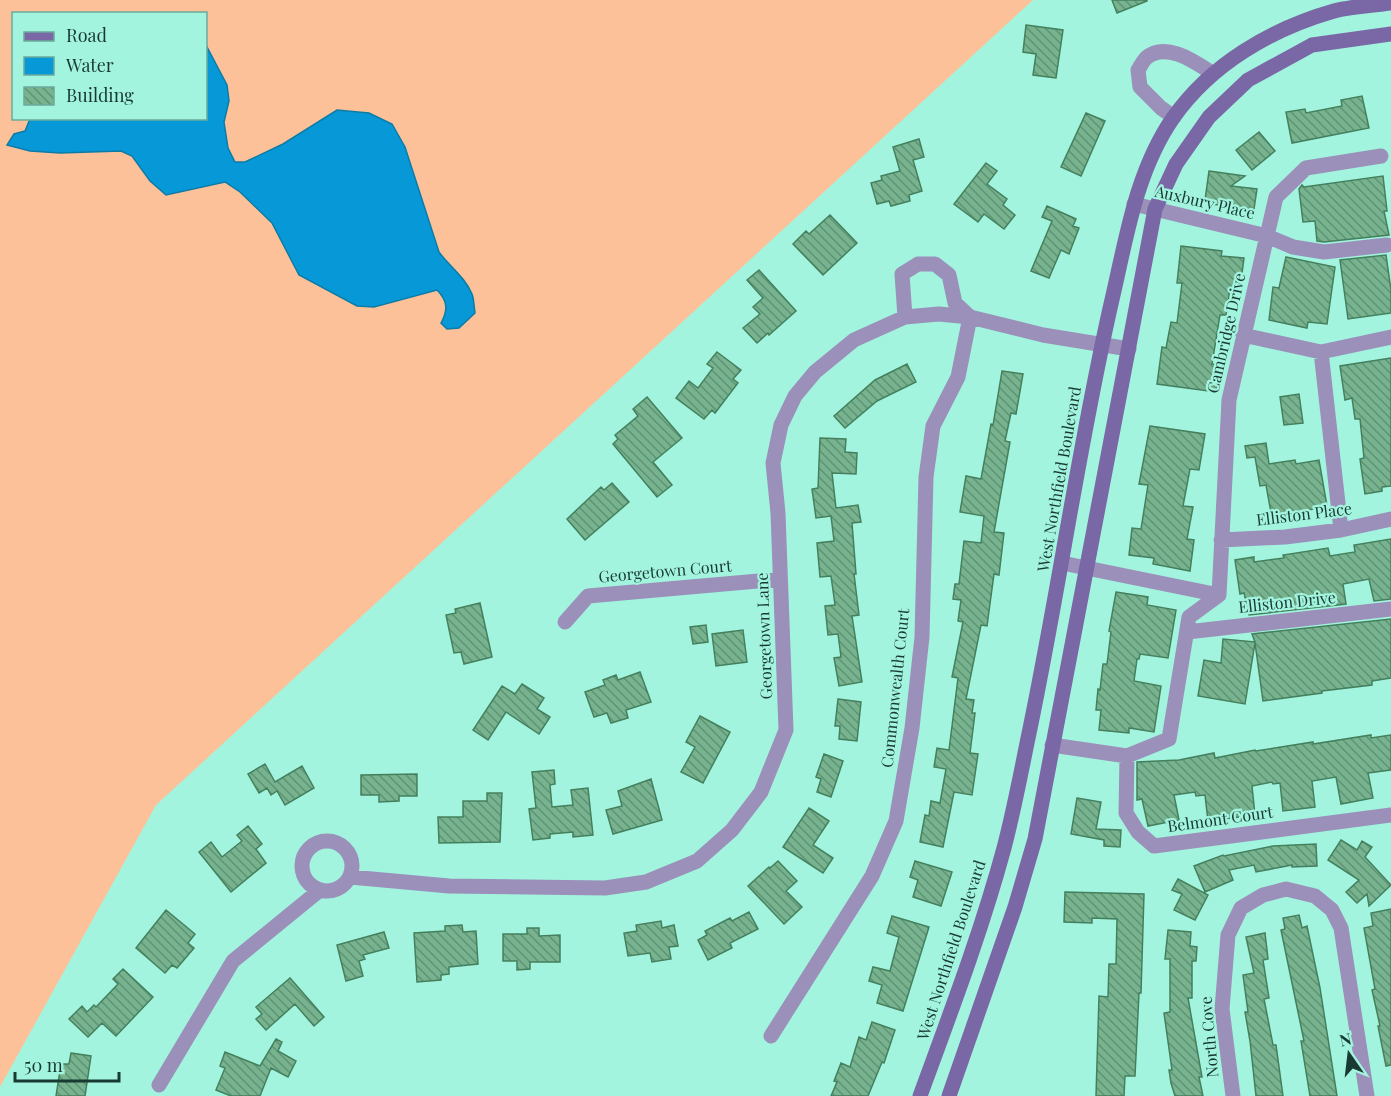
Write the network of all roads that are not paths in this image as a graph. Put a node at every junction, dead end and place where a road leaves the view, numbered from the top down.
1 (1391, 3) edge
2 (1391, 34) edge
3 (1212, 73) junction
4 (1174, 117) junction
5 (1381, 156) dead end
6 (1134, 204) junction
7 (1155, 209) junction
8 (1267, 236) junction
9 (1387, 245) dead end
10 (905, 316) junction
11 (970, 317) junction
12 (1243, 335) junction
13 (1391, 337) edge
14 (1102, 344) junction
15 (1129, 349) junction
16 (1321, 352) junction
17 (1391, 519) edge
18 (1341, 530) junction
19 (1221, 540) junction
20 (1062, 563) junction
21 (1088, 569) junction
22 (780, 579) junction
23 (1219, 595) junction
24 (1391, 609) edge
25 (565, 622) dead end
26 (1187, 632) junction
27 (1052, 745) junction
28 (1126, 756) junction
29 (1391, 815) edge
30 (350, 877) junction
31 (320, 890) junction
32 (979, 930) junction
33 (1004, 939) junction
34 (771, 1036) dead end
35 (159, 1085) dead end
36 (920, 1096) edge
37 (949, 1096) edge
38 (1233, 1096) edge
39 (1367, 1096) edge

1 - 3 main road, West Northfield Boulevard
2 - 7 main road
3 - 4 main road, West Northfield Boulevard
3 - 4 street
4 - 6 main road, West Northfield Boulevard
5 - 8 street, Cambridge Drive
6 - 7 street, Auxbury Place
6 - 14 main road, West Northfield Boulevard
7 - 8 street, Auxbury Place
7 - 15 main road
8 - 9 street, Auxbury Place
8 - 12 street, Cambridge Drive
10 - 11 street, Georgetown Lane
10 - 11 street
10 - 22 street, Georgetown Lane
11 - 14 street, Georgetown Lane
11 - 34 street, Commonwealth Court
12 - 16 street
12 - 19 street, Cambridge Drive
13 - 16 street
14 - 15 street, Georgetown Lane
14 - 20 main road, West Northfield Boulevard
15 - 21 main road
16 - 18 street
17 - 18 street, Elliston Place
18 - 19 street, Elliston Place
19 - 23 street, Cambridge Drive
20 - 21 street
20 - 32 main road, West Northfield Boulevard
21 - 23 street
21 - 27 main road
22 - 25 street, Georgetown Court
22 - 30 street, Georgetown Lane
23 - 26 street
24 - 26 street, Elliston Drive
26 - 28 street
27 - 28 street
27 - 33 main road
28 - 29 street, Belmont Court
30 - 31 street
30 - 31 street
31 - 35 street
32 - 33 main road
32 - 36 main road, West Northfield Boulevard
33 - 37 main road
38 - 39 street, North Cove

